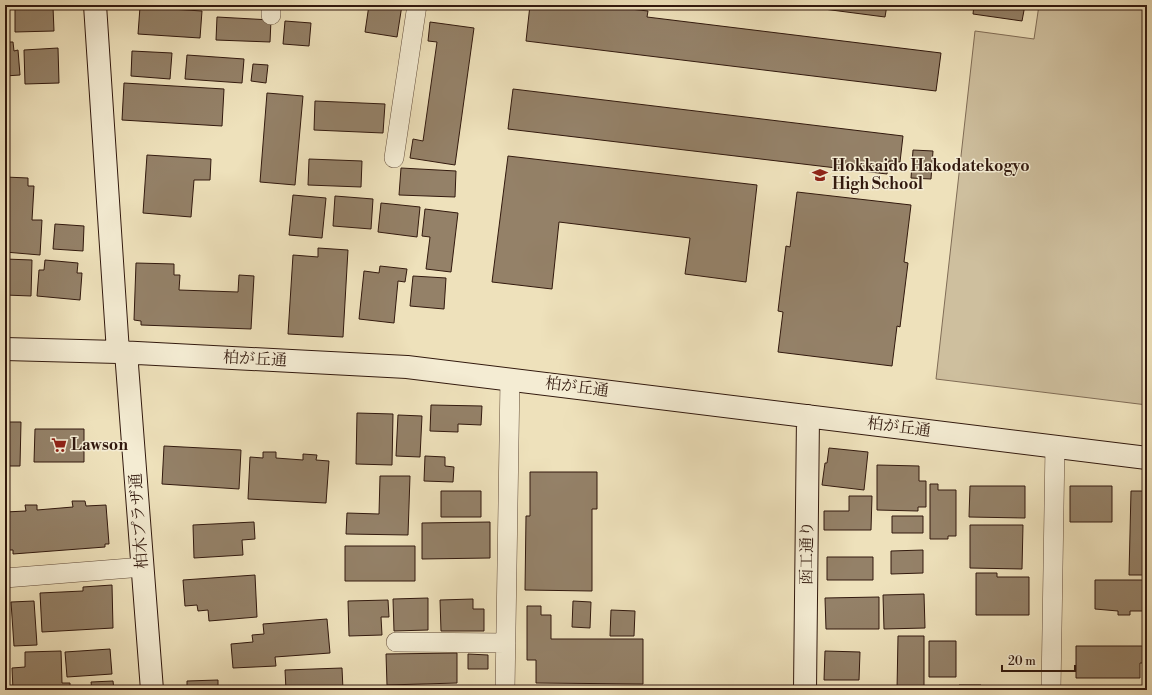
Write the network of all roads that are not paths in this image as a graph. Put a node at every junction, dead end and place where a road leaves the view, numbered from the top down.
1 (95, 5) edge
2 (417, 5) edge
3 (394, 158) dead end
4 (5, 349) edge
5 (122, 352) junction
6 (510, 379) junction
7 (808, 416) junction
8 (1055, 446) junction
9 (1147, 458) edge
10 (143, 567) junction
11 (5, 578) edge
12 (396, 642) dead end
13 (506, 643) junction
14 (152, 690) edge
15 (505, 690) edge
16 (805, 690) edge
17 (1051, 690) edge

1 - 5 street, 柏木プラザ通
2 - 3 street
4 - 5 street, 柏が丘通
5 - 6 street, 柏が丘通
5 - 10 street, 柏木プラザ通
6 - 7 street, 柏が丘通
6 - 13 street
7 - 8 street, 柏が丘通
7 - 16 street, 函工通り
8 - 9 street, 柏が丘通
8 - 17 street
10 - 11 street
10 - 14 street, 柏木プラザ通
12 - 13 street
13 - 15 street

